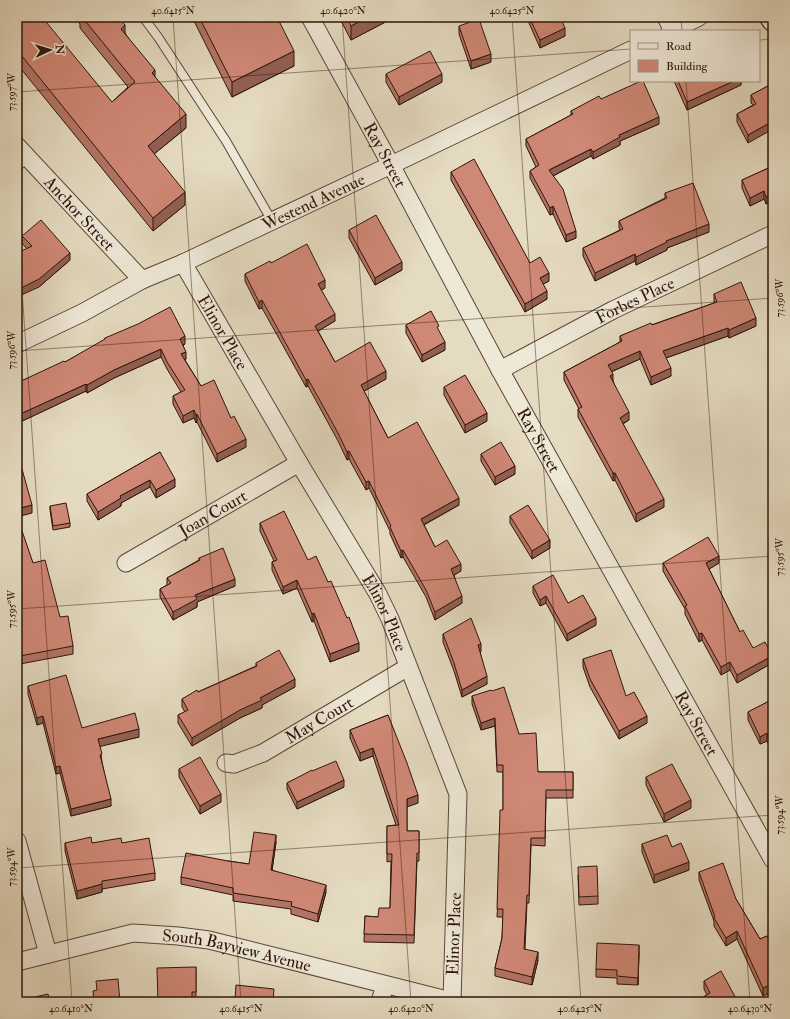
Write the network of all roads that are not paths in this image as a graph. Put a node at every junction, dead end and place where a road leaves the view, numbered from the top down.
1 (143, 17) edge
2 (310, 17) edge
3 (661, 17) edge
4 (699, 17) edge
5 (772, 17) edge
6 (773, 20) edge
7 (668, 30) edge
8 (671, 30) edge
9 (630, 50) edge
10 (21, 157) edge
11 (391, 166) junction
12 (272, 221) junction
13 (773, 234) edge
14 (183, 263) junction
15 (142, 280) junction
16 (17, 344) edge
17 (500, 370) junction
18 (299, 463) junction
19 (126, 563) dead end
20 (408, 668) junction
21 (226, 763) dead end
22 (17, 841) edge
23 (773, 860) edge
24 (48, 954) junction
25 (17, 962) edge
26 (385, 985) junction
27 (380, 1002) edge
28 (453, 1002) edge

1 - 12 lane
2 - 11 street, Ray Street
3 - 7 lane
4 - 8 street
5 - 6 main road
9 - 11 street, Westend Avenue
10 - 15 street, Anchor Street
11 - 12 street, Westend Avenue
11 - 17 street, Ray Street
12 - 14 street, Westend Avenue
13 - 17 street, Forbes Place
14 - 15 street, Westend Avenue
14 - 18 street, Elinor Place
15 - 16 street, Westend Avenue
17 - 23 street, Ray Street
18 - 19 street, Joan Court
18 - 20 street, Elinor Place
20 - 21 street, May Court
20 - 28 street, Elinor Place
22 - 24 street
24 - 25 street, South Bayview Avenue
24 - 26 street, South Bayview Avenue
26 - 27 street
26 - 28 street, South Bayview Avenue

